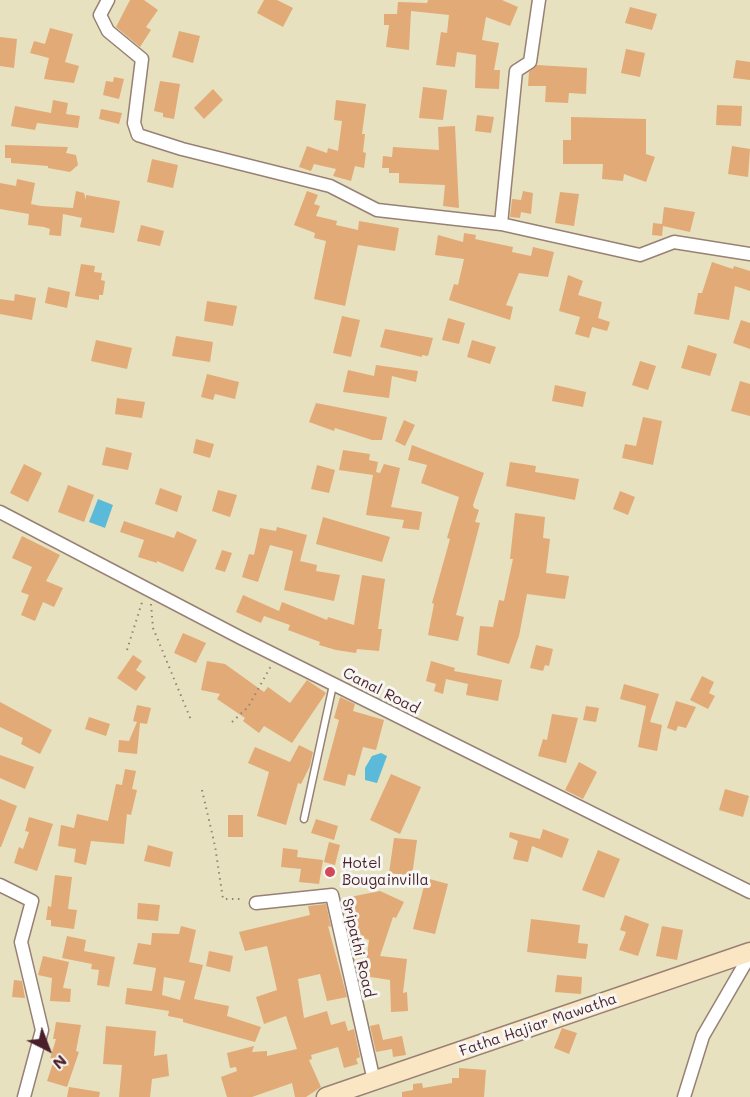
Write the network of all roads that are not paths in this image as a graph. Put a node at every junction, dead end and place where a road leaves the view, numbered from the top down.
1 (108, 0) edge
2 (539, 0) edge
3 (501, 224) junction
4 (750, 254) edge
5 (0, 512) edge
6 (333, 684) junction
7 (304, 819) dead end
8 (0, 885) edge
9 (750, 892) edge
10 (256, 903) road end
11 (750, 953) edge
12 (374, 1081) junction
13 (24, 1097) edge
14 (326, 1097) edge
15 (684, 1097) edge

1 - 3 street
2 - 3 street
3 - 4 street
5 - 6 street, Canal Road
6 - 7 lane
6 - 9 street, Canal Road
8 - 13 street
10 - 12 street, Sripathi Road
11 - 12 street, Fatha Hajiar Mawatha
11 - 15 street
12 - 14 street, Fatha Hajiar Mawatha

